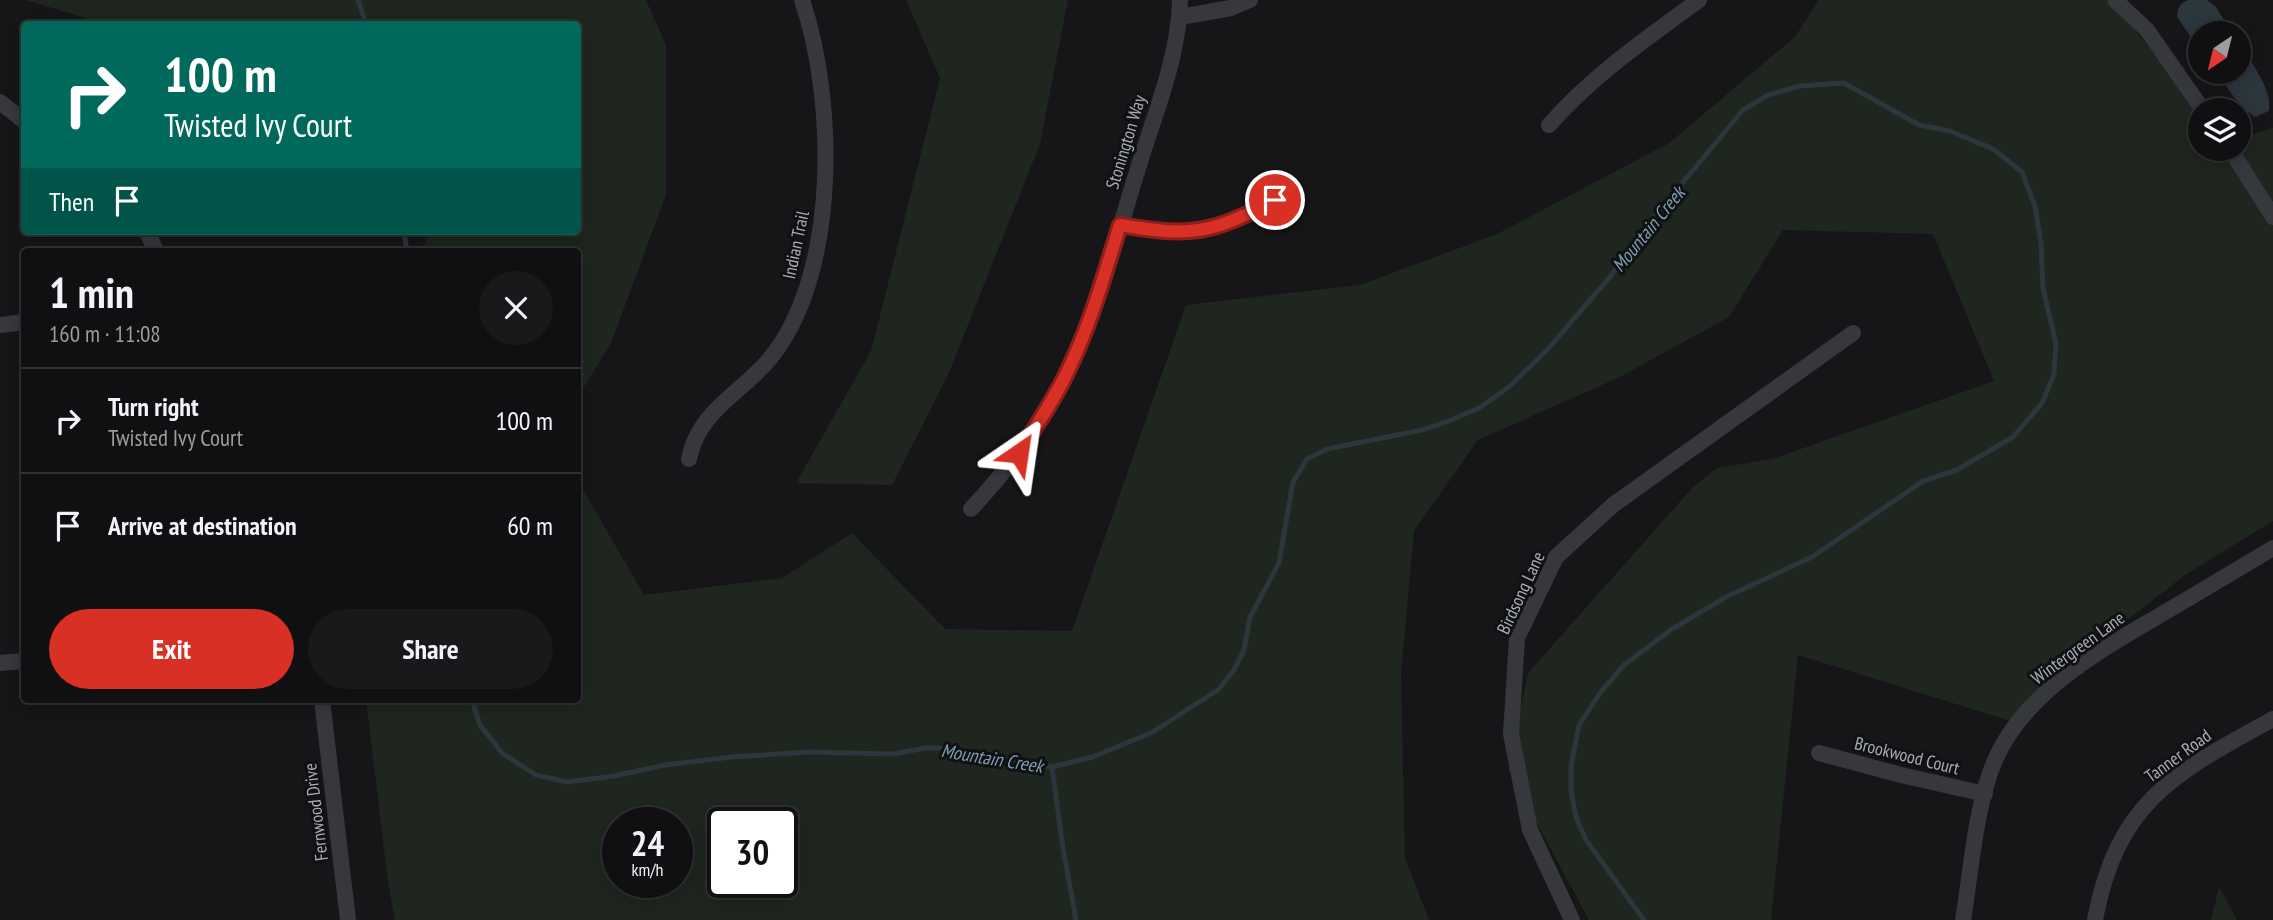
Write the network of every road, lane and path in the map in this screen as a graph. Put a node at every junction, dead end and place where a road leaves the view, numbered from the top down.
1 (802, 0) edge
2 (1180, 0) edge
3 (1250, 0) edge
4 (1699, 0) edge
5 (2115, 0) edge
6 (1180, 18) junction
7 (2195, 98) edge
8 (0, 102) edge
9 (21, 119) edge
10 (1549, 125) dead end
11 (2238, 161) edge
12 (1275, 200) dead end
13 (2273, 217) edge
14 (1120, 225) junction
15 (21, 322) edge
16 (0, 325) edge
17 (1853, 333) dead end
18 (689, 459) dead end
19 (971, 509) dead end
20 (2273, 548) edge
21 (21, 660) edge
22 (0, 663) edge
23 (322, 703) edge
24 (2273, 719) edge
25 (1819, 753) dead end
26 (1985, 794) junction
27 (348, 920) edge
28 (1572, 920) edge
29 (1963, 920) edge
30 (2095, 920) edge

1 - 18 street, Indian Trail
2 - 6 street, Stonington Way
3 - 6 street
4 - 10 street
5 - 7 street
6 - 14 street, Stonington Way
8 - 9 street
11 - 13 street
12 - 14 street
14 - 19 street, Stonington Way
15 - 16 street
17 - 28 street, Birdsong Lane
20 - 26 street, Wintergreen Lane
21 - 22 street
23 - 27 street, Fernwood Drive
24 - 30 street, Tanner Road
25 - 26 street, Brookwood Court
26 - 29 street, Wintergreen Lane

